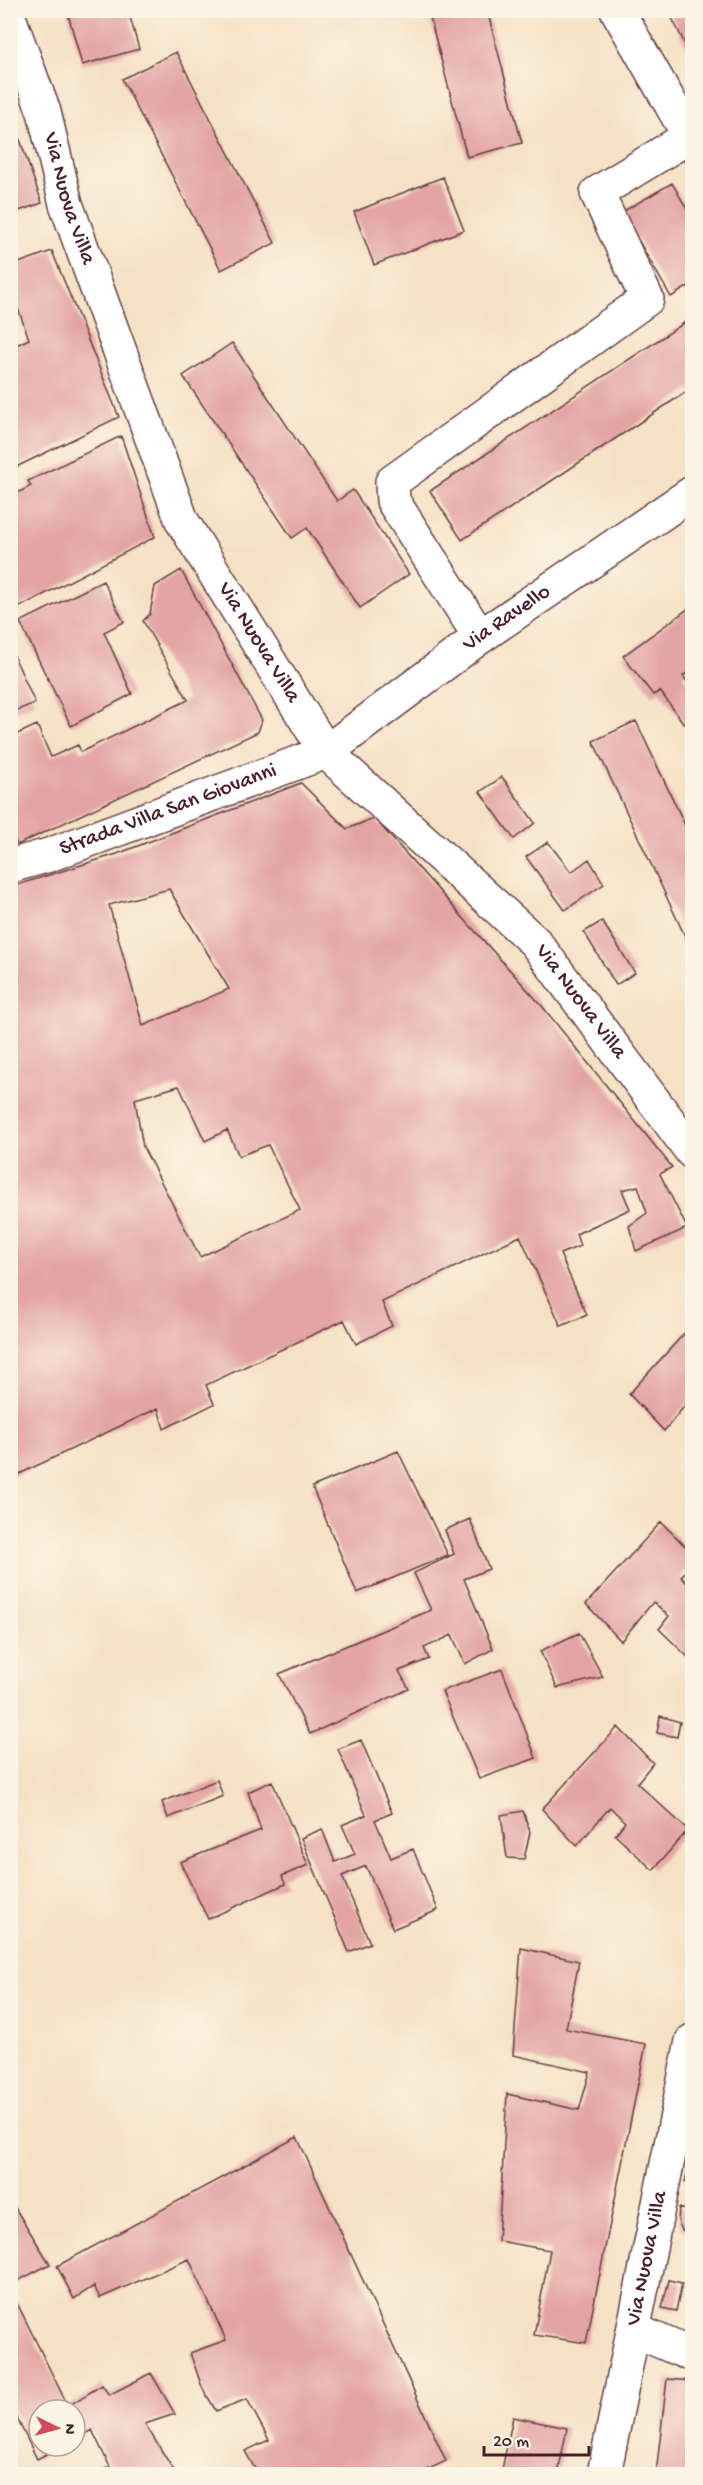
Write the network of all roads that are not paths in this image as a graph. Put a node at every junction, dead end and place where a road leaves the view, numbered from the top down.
1 (617, 10) edge
2 (10, 21) edge
3 (691, 139) edge
4 (693, 493) edge
5 (480, 637) junction
6 (326, 752) junction
7 (10, 866) edge
8 (693, 1152) edge
9 (693, 2041) edge
10 (634, 2330) junction
11 (693, 2355) edge
12 (604, 2475) edge

1 - 3 street
2 - 6 street, Via Nuova Villa
3 - 5 street
4 - 5 street, Via Ravello
5 - 6 street, Via Ravello
6 - 7 street, Strada Villa San Giovanni
6 - 8 street, Via Nuova Villa
9 - 10 street, Via Nuova Villa
10 - 11 street
10 - 12 street, Via Nuova Villa

